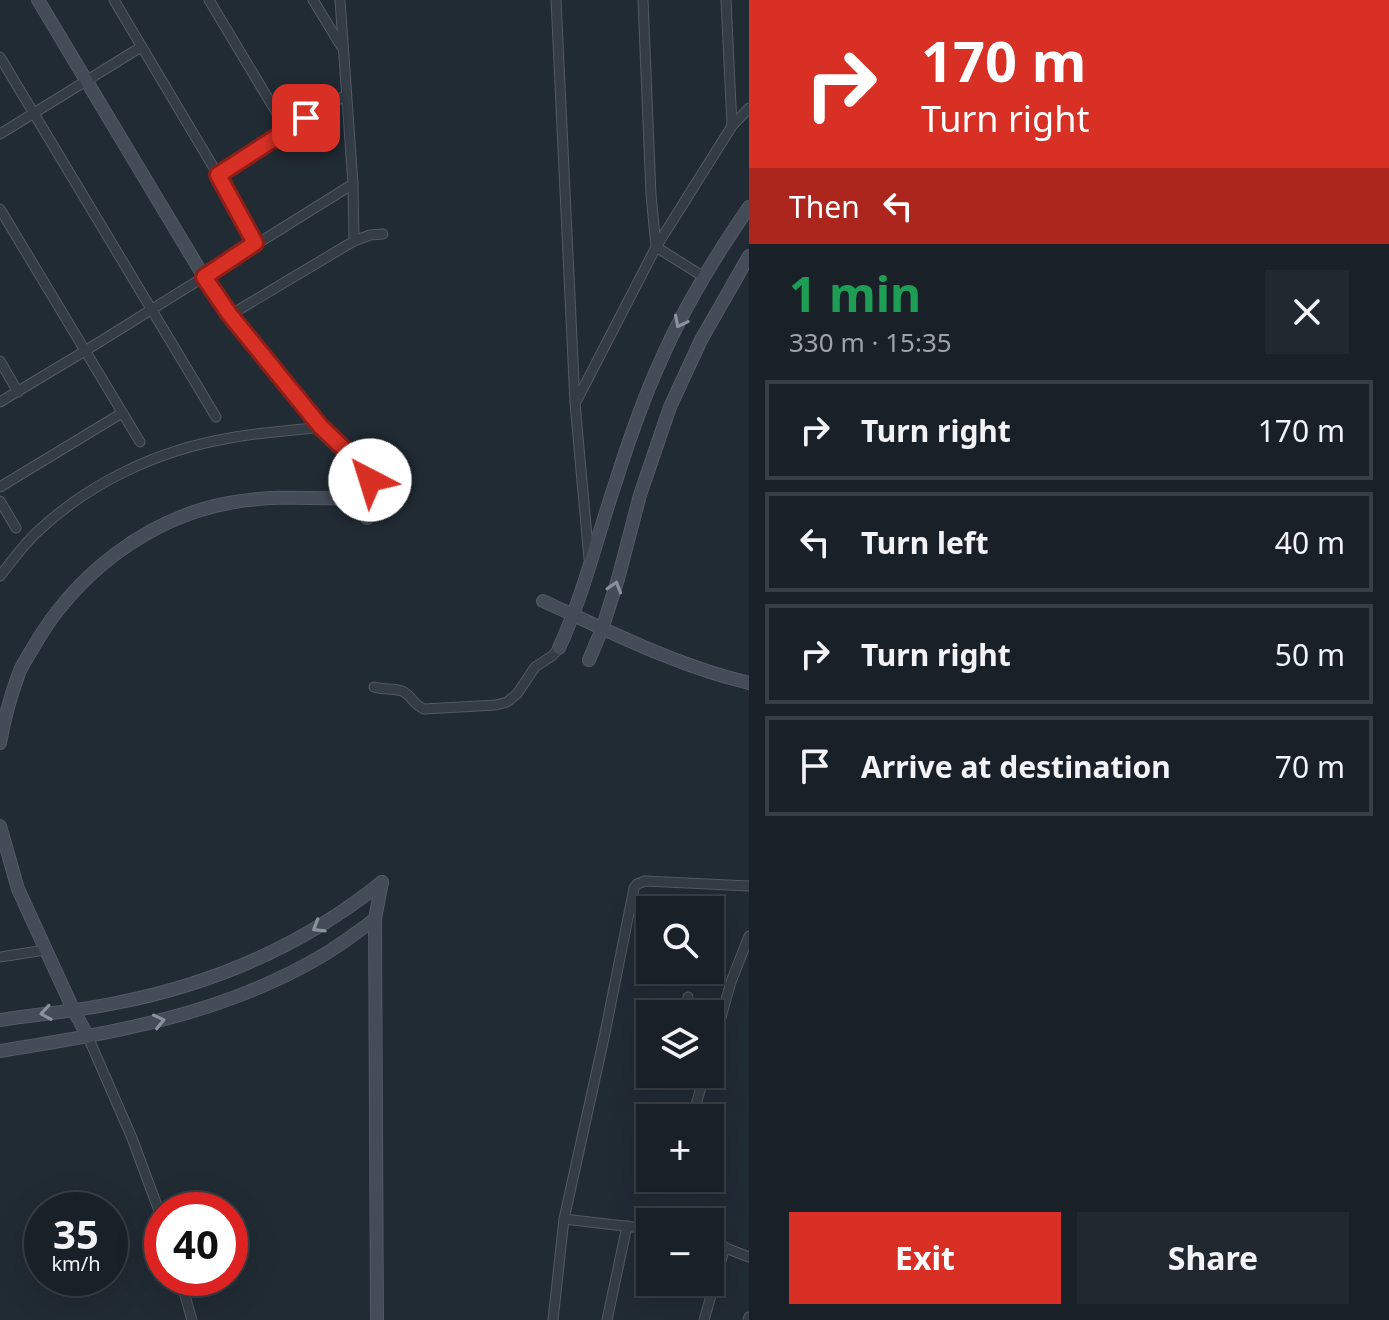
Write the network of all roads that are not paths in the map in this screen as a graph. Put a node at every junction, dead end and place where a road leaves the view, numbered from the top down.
1 (38, 0) edge
2 (114, 0) edge
3 (209, 0) edge
4 (313, 0) edge
5 (340, 0) edge
6 (556, 0) edge
7 (643, 0) edge
8 (726, 0) edge
9 (141, 47) junction
10 (342, 49) junction
11 (0, 57) edge
12 (87, 80) junction
13 (346, 95) junction
14 (749, 108) edge
15 (34, 114) junction
16 (732, 126) junction
17 (287, 130) junction
18 (0, 134) edge
19 (218, 175) junction
20 (353, 184) junction
21 (749, 207) edge
22 (0, 209) edge
23 (383, 234) dead end
24 (354, 241) junction
25 (255, 243) junction
26 (656, 247) junction
27 (749, 256) edge
28 (204, 277) junction
29 (704, 277) junction
30 (151, 310) junction
31 (230, 315) junction
32 (85, 351) junction
33 (0, 361) edge
34 (18, 392) junction
35 (0, 402) edge
36 (575, 403) junction
37 (122, 413) junction
38 (216, 417) dead end
39 (321, 427) junction
40 (140, 442) dead end
41 (0, 487) edge
42 (368, 499) junction
43 (0, 501) edge
44 (367, 518) dead end
45 (16, 528) dead end
46 (590, 566) junction
47 (0, 576) edge
48 (543, 601) dead end
49 (574, 615) junction
50 (602, 629) junction
51 (559, 648) joint
52 (589, 660) dead end
53 (749, 683) edge
54 (374, 687) dead end
55 (0, 743) edge
56 (0, 826) edge
57 (749, 886) edge
58 (375, 919) junction
59 (749, 936) edge
60 (45, 950) junction
61 (0, 957) edge
62 (688, 997) dead end
63 (687, 1000) edge
64 (724, 1002) edge
65 (73, 1009) junction
66 (0, 1020) edge
67 (88, 1037) junction
68 (0, 1051) edge
69 (152, 1192) edge
70 (564, 1219) junction
71 (627, 1226) junction
72 (636, 1227) edge
73 (725, 1247) joint
74 (749, 1257) edge
75 (185, 1296) edge
76 (192, 1320) edge
77 (377, 1320) edge
78 (553, 1320) edge
79 (607, 1320) edge
80 (704, 1320) edge

1 - 12 street
2 - 9 street
3 - 17 street
4 - 10 street
5 - 10 street
6 - 36 street
7 - 26 street
8 - 16 street
9 - 12 street
9 - 19 street
10 - 13 street
11 - 15 street
12 - 15 street
12 - 28 street
13 - 17 street
13 - 20 street
14 - 16 street
15 - 18 street
15 - 30 street
16 - 26 street
17 - 19 street
19 - 25 street
20 - 24 street
20 - 25 street
21 - 29 street
22 - 32 street
23 - 24 street
24 - 31 street
25 - 28 street
26 - 29 street
26 - 36 street
50 -> 27 street
28 - 30 street
28 - 31 street
29 -> 46 street
30 - 32 street
30 - 38 street
31 - 39 street
32 - 34 street
32 - 37 street
33 - 34 street
34 - 35 street
36 - 46 street
37 - 40 street
37 - 41 street
39 - 42 street
39 - 47 street
42 - 44 street
42 - 55 street
43 - 45 street
46 - 49 street
48 - 49 street
49 - 50 street
49 - 51 street
50 - 52 street
50 - 53 street
51 - 54 street
56 - 60 street
57 - 70 street
58 -> 65 street
67 -> 58 street
58 - 77 street
59 - 64 street
60 - 61 street
60 - 65 street
62 - 63 street
65 -> 66 street
65 - 67 street
67 - 68 street
67 - 69 street
70 - 71 street
70 - 78 street
71 - 72 street
71 - 79 street
73 - 74 street
73 - 80 street
75 - 76 street

